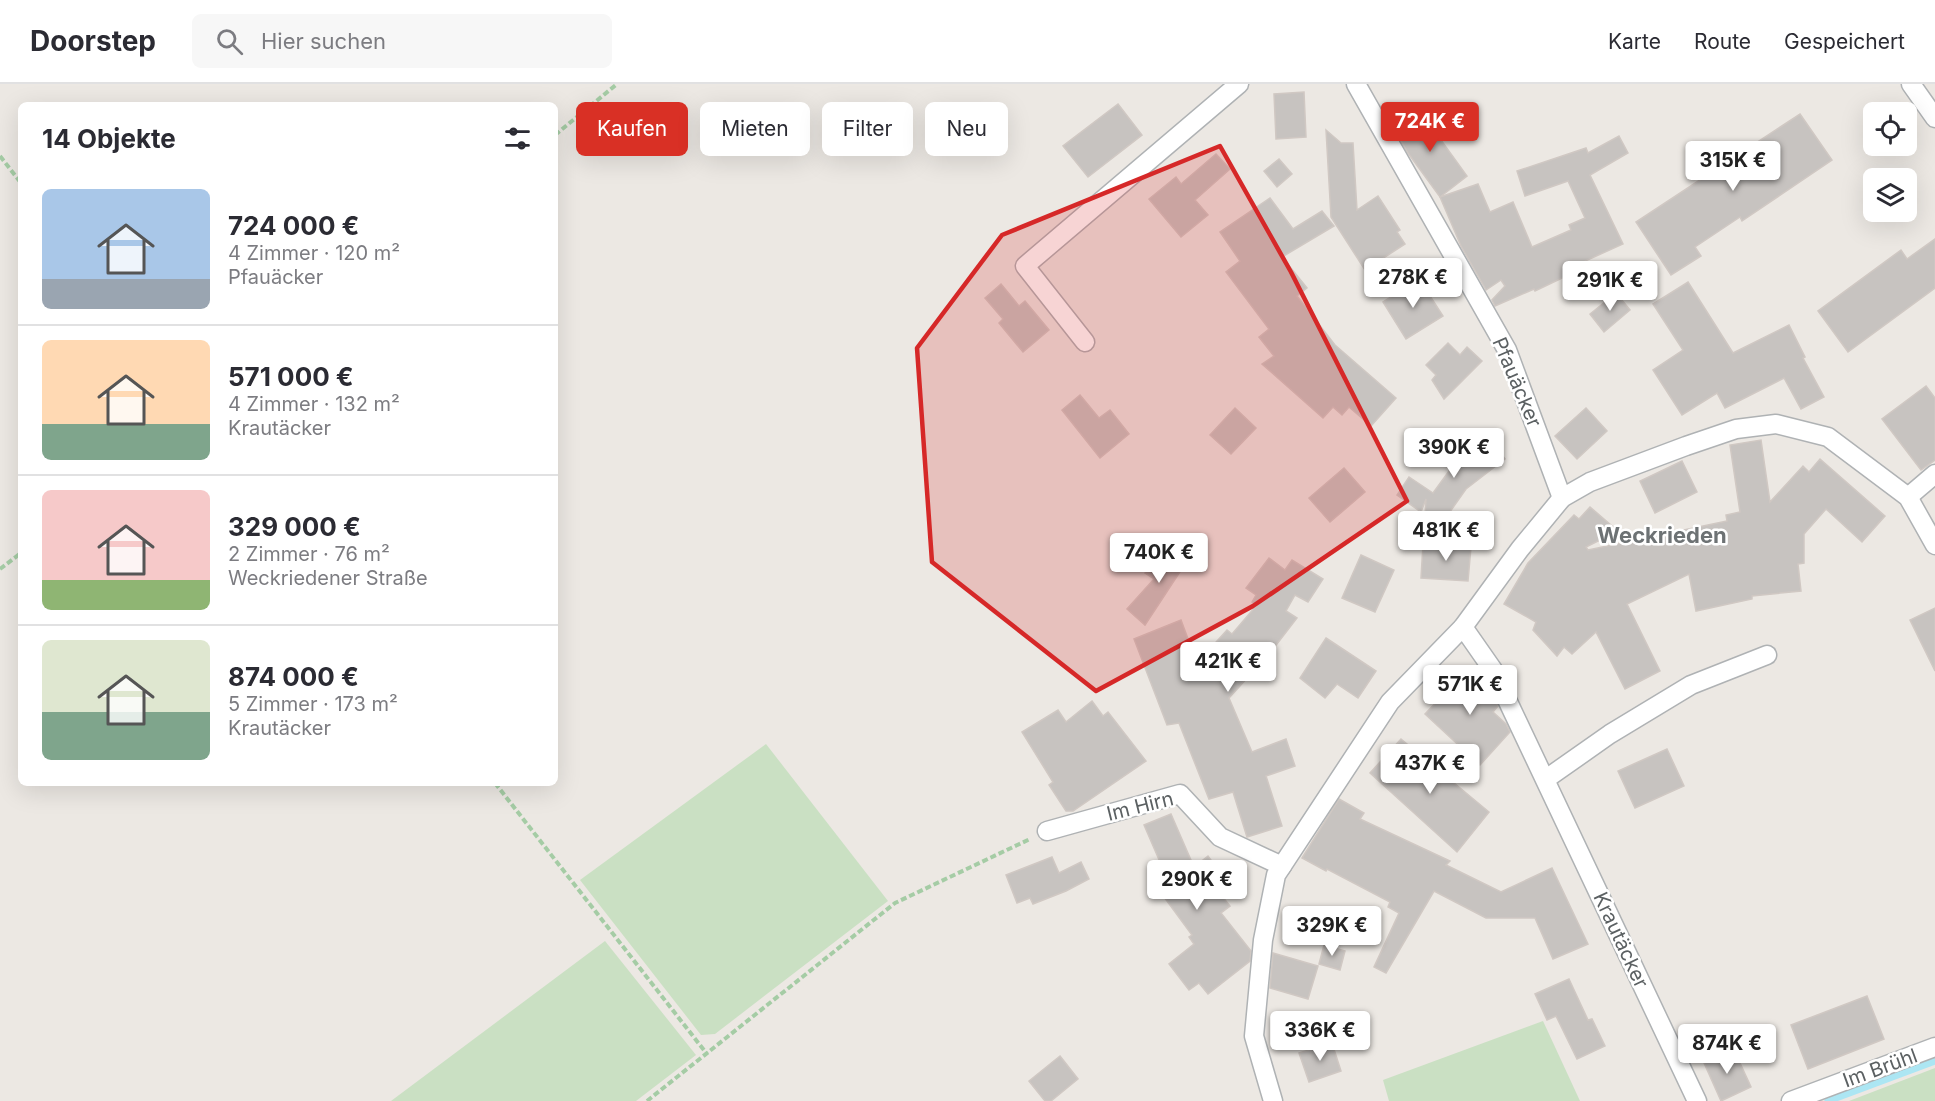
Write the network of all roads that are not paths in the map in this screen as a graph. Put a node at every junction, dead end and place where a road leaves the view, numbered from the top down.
1 (1239, 84) edge
2 (1356, 84) edge
3 (1911, 84) edge
4 (1935, 118) edge
5 (1085, 342) dead end
6 (1935, 474) edge
7 (1908, 497) junction
8 (1562, 498) junction
9 (1935, 545) edge
10 (1463, 627) junction
11 (1767, 655) dead end
12 (1546, 779) junction
13 (1047, 831) road end
14 (1282, 866) junction
15 (1935, 1047) edge
16 (1273, 1101) edge
17 (1697, 1101) edge
18 (1791, 1101) edge

1 - 5 street
2 - 8 street, Pfauäcker
3 - 4 street
6 - 7 street
7 - 8 street
7 - 9 street
8 - 10 street
10 - 12 street, Krautäcker
10 - 14 street
11 - 12 street
12 - 17 street, Krautäcker
13 - 14 street, Im Hirn
14 - 16 street
15 - 18 street, Im Brühl

